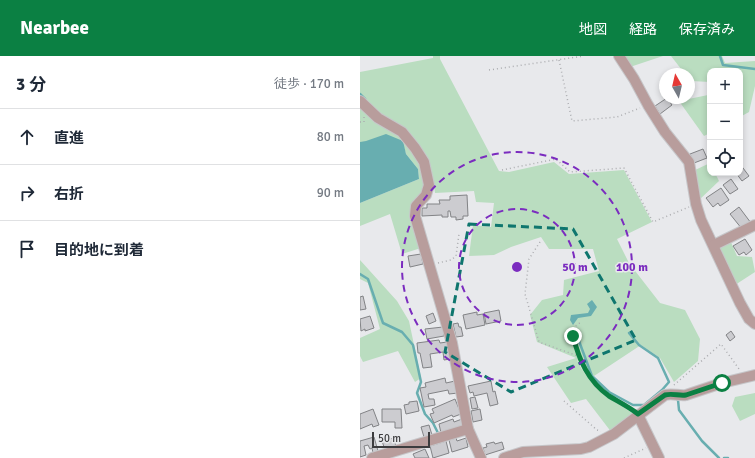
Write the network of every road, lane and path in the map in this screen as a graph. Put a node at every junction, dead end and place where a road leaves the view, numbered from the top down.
1 (584, 56) edge
2 (619, 56) edge
3 (559, 60) junction
4 (489, 70) dead end
5 (360, 101) edge
6 (648, 105) junction
7 (502, 170) dead end
8 (696, 204) junction
9 (755, 225) edge
10 (459, 234) dead end
11 (540, 242) dead end
12 (714, 246) junction
13 (428, 265) junction
14 (581, 322) dead end
15 (755, 324) edge
16 (578, 356) junction
17 (755, 375) edge
18 (744, 377) junction
19 (670, 393) junction
20 (564, 401) dead end
21 (638, 414) junction
22 (468, 429) junction
23 (614, 434) junction
24 (652, 445) junction
25 (372, 458) edge
26 (481, 458) edge
27 (504, 458) edge
28 (624, 458) edge
29 (659, 458) edge

1 - 3 path
2 - 6 street
3 - 4 path
3 - 6 path
5 - 13 street
6 - 8 street
7 - 8 path
8 - 12 street
9 - 12 street
10 - 13 path
11 - 16 path
12 - 15 street
13 - 22 street
14 - 16 path
16 - 21 path
17 - 18 street
18 - 19 street
18 - 19 path
19 - 21 street
20 - 23 path
21 - 23 street
21 - 24 street
22 - 25 street
22 - 26 street
23 - 27 street
24 - 28 path
24 - 29 street

